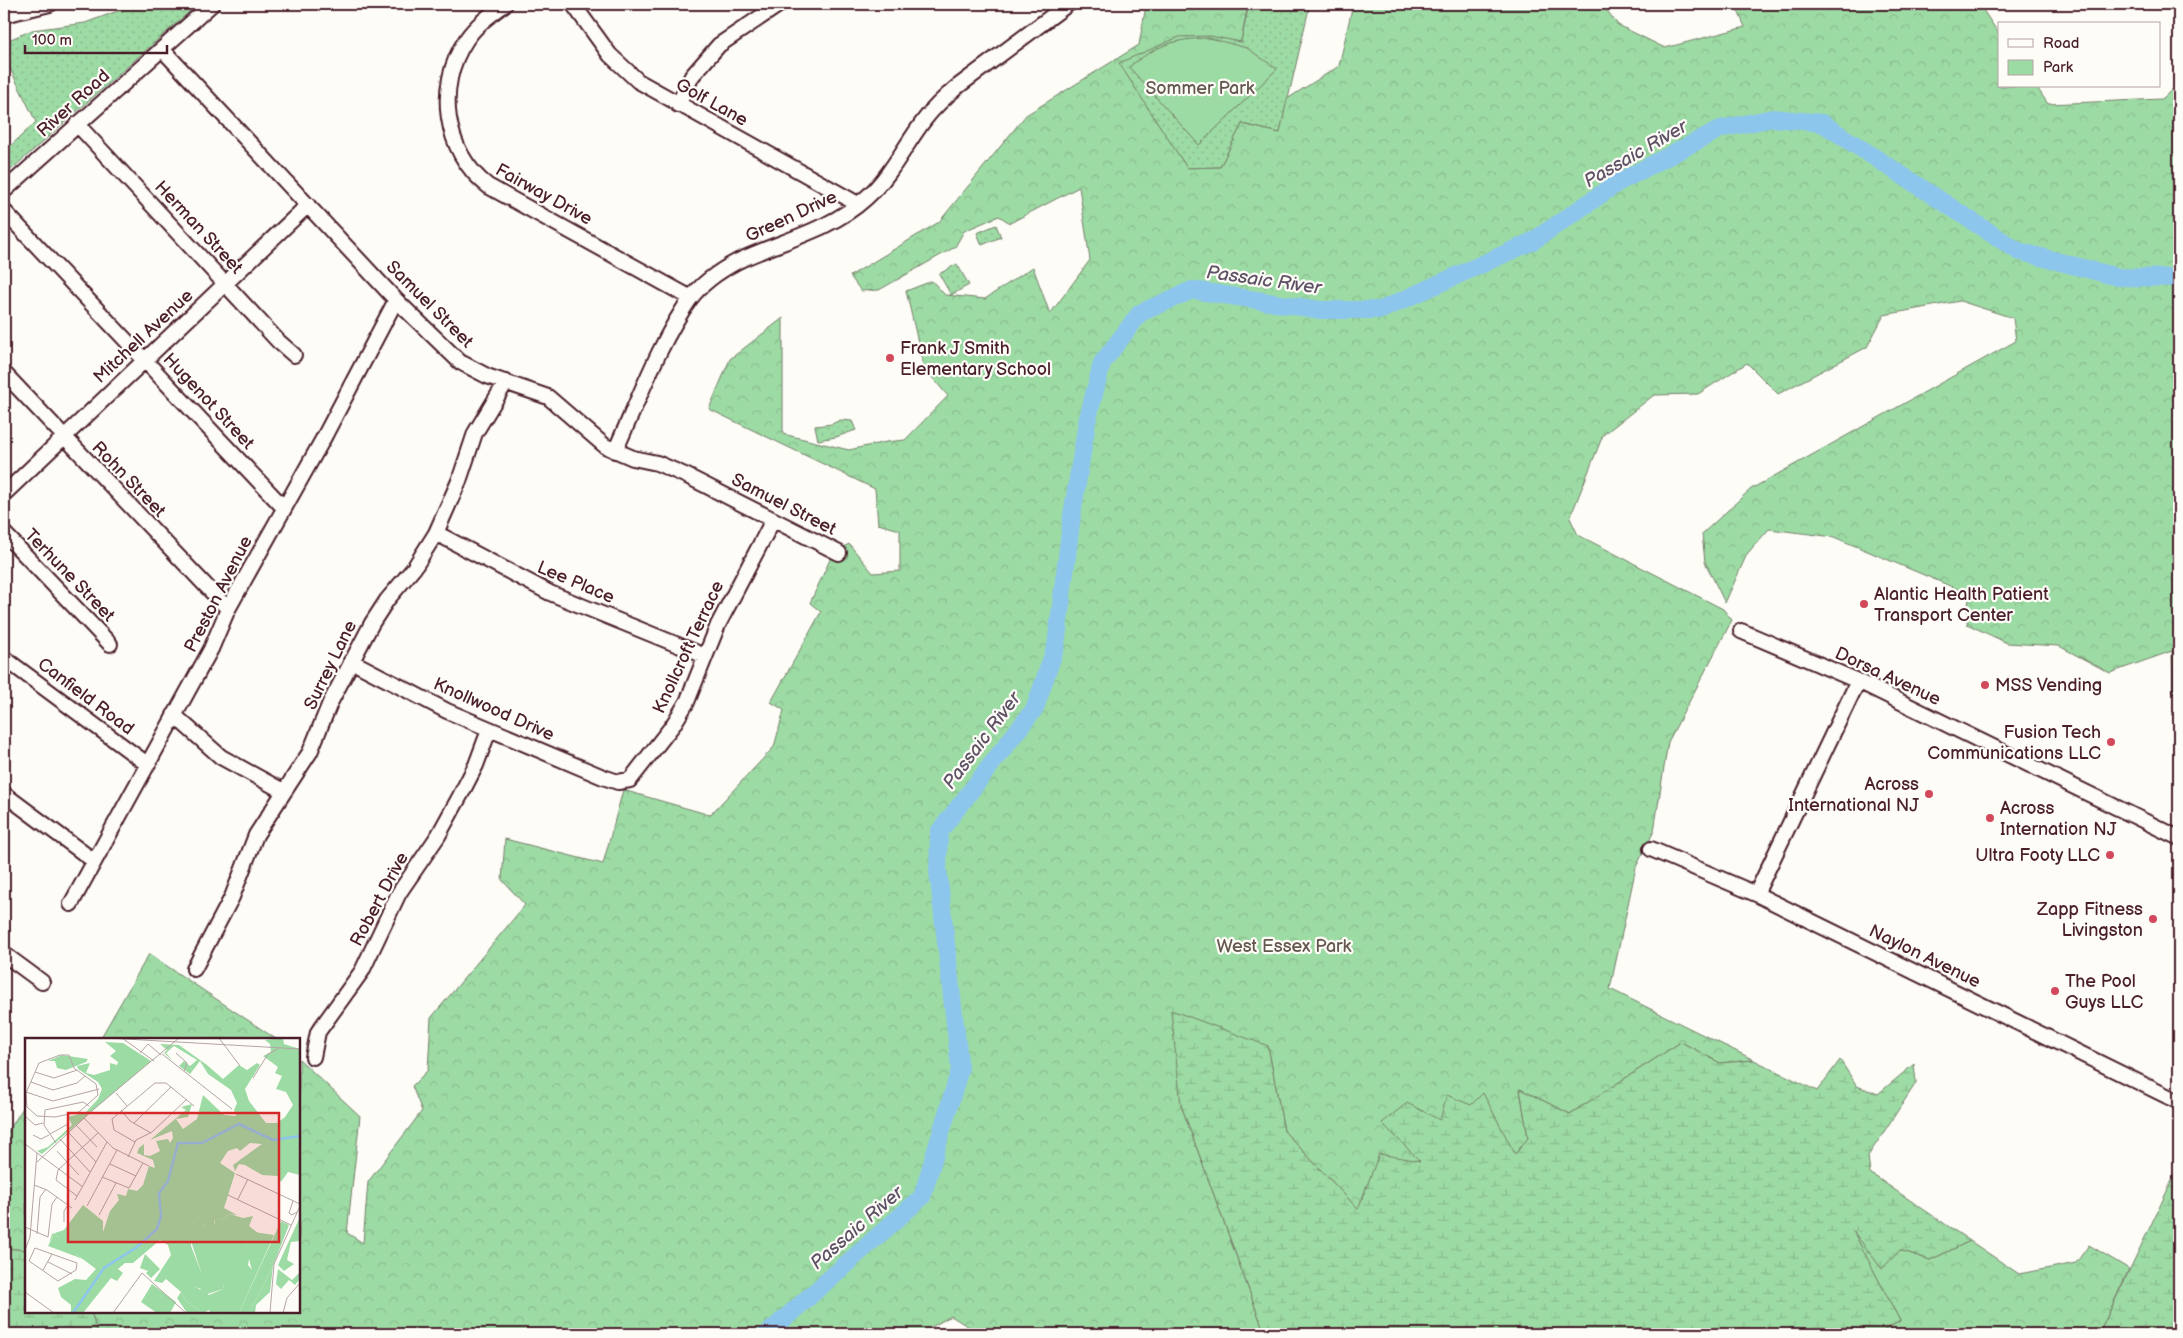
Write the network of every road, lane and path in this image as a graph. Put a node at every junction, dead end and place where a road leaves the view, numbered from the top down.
1 (50, 4) edge
2 (212, 4) edge
3 (505, 4) edge
4 (573, 4) edge
5 (780, 4) edge
6 (1068, 4) edge
7 (4, 15) edge
8 (162, 49) junction
9 (678, 105) junction
10 (77, 124) junction
11 (4, 191) edge
12 (858, 204) junction
13 (308, 205) junction
14 (4, 211) edge
15 (226, 284) junction
16 (691, 298) junction
17 (396, 300) junction
18 (294, 354) dead end
19 (146, 360) junction
20 (4, 374) edge
21 (506, 382) junction
22 (63, 438) junction
23 (615, 452) junction
24 (4, 494) edge
25 (284, 508) junction
26 (773, 520) junction
27 (4, 533) edge
28 (436, 533) junction
29 (839, 553) dead end
30 (228, 609) junction
31 (1741, 631) dead end
32 (110, 644) dead end
33 (705, 656) junction
34 (4, 658) edge
35 (352, 662) junction
36 (1858, 681) junction
37 (174, 715) junction
38 (489, 730) junction
39 (146, 764) junction
40 (625, 782) joint
41 (283, 791) junction
42 (4, 794) edge
43 (2179, 838) edge
44 (1651, 849) dead end
45 (94, 861) junction
46 (1756, 894) junction
47 (71, 904) dead end
48 (4, 954) edge
49 (194, 969) dead end
50 (42, 982) dead end
51 (313, 1057) dead end
52 (2179, 1102) edge

1 - 7 street
2 - 8 street, River Road
3 - 16 street, Fairway Drive
4 - 9 street, Golf Lane
5 - 9 street
6 - 12 street, Green Drive
8 - 10 street, River Road
8 - 13 street, Samuel Street
9 - 12 street, Golf Lane
10 - 11 street, River Road
10 - 15 street, Herman Street
12 - 16 street, Green Drive
13 - 15 street, Mitchell Avenue
13 - 17 street, Samuel Street
14 - 19 street, Hugenot Street
15 - 18 street, Herman Street
15 - 19 street, Mitchell Avenue
16 - 23 street, Green Drive
17 - 21 street, Samuel Street
17 - 25 street, Preston Avenue
19 - 22 street, Mitchell Avenue
19 - 25 street, Hugenot Street
20 - 22 street, Rohn Street
21 - 23 street, Samuel Street
21 - 28 street, Surrey Lane
22 - 24 street, Mitchell Avenue
22 - 30 street, Rohn Street
23 - 26 street, Samuel Street
25 - 30 street, Preston Avenue
26 - 29 street, Samuel Street
26 - 33 street, Knollcroft Terrace
27 - 32 street, Terhune Street
28 - 33 street, Lee Place
28 - 35 street, Surrey Lane
30 - 37 street, Preston Avenue
31 - 36 street, Dorsa Avenue
33 - 40 street, Knollcroft Terrace
34 - 39 street, Canfield Road
35 - 38 street, Knollwood Drive
35 - 41 street, Surrey Lane
36 - 43 street, Dorsa Avenue
36 - 46 street
37 - 39 street, Preston Avenue
37 - 41 street
38 - 40 street, Knollwood Drive
38 - 51 street, Robert Drive
39 - 45 street, Preston Avenue
41 - 49 street, Surrey Lane
42 - 45 street
44 - 46 street, Naylon Avenue
45 - 47 street, Preston Avenue
46 - 52 street, Naylon Avenue
48 - 50 street

